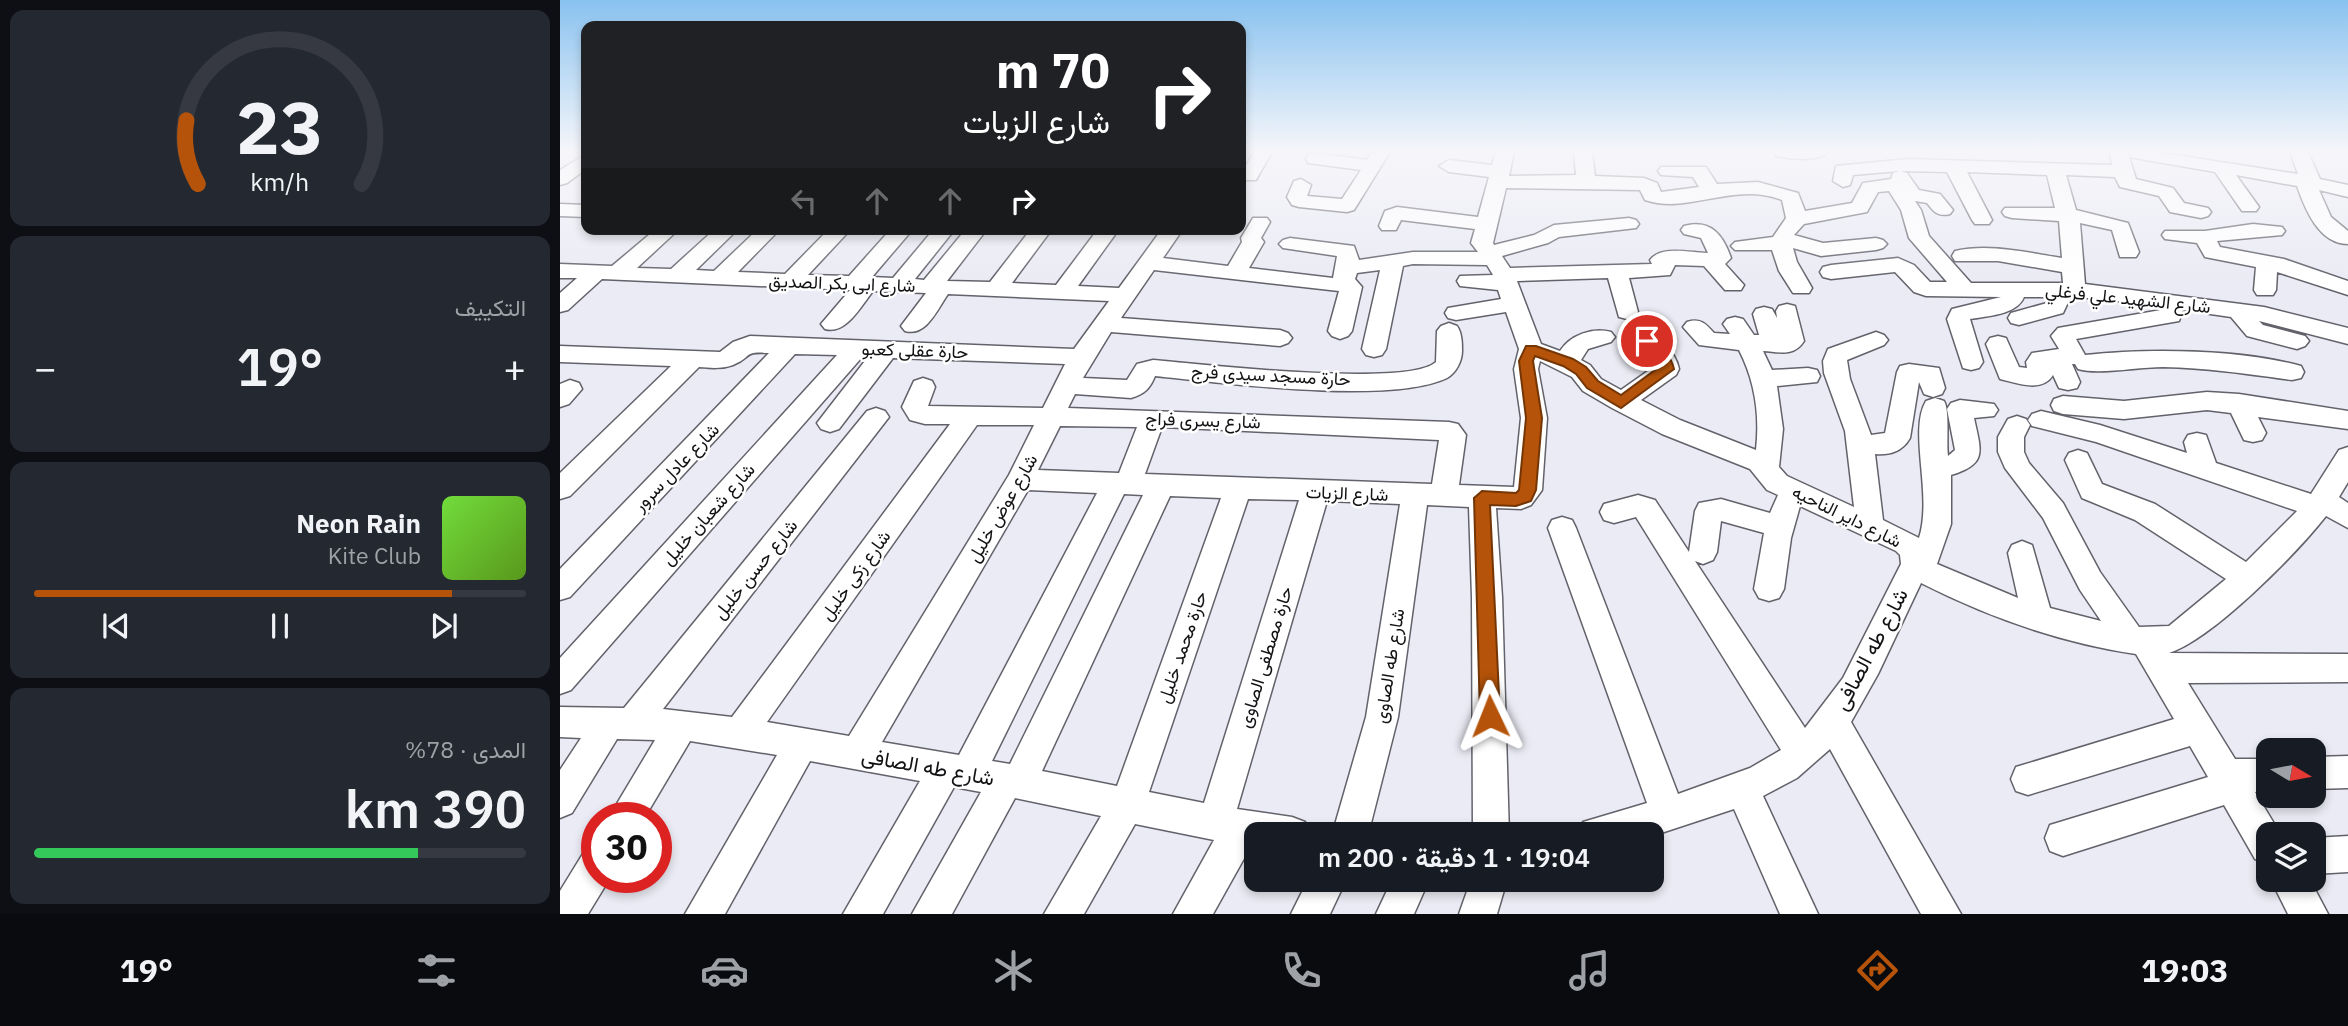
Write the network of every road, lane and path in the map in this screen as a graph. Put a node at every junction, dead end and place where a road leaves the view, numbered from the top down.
1 (1298, 195) edge
2 (1318, 195) edge
3 (1356, 195) edge
4 (1493, 195) edge
5 (1630, 195) edge
6 (1689, 195) edge
7 (1785, 195) edge
8 (1866, 195) edge
9 (1903, 195) edge
10 (1914, 195) edge
11 (1969, 195) edge
12 (2063, 195) edge
13 (2168, 195) edge
14 (2244, 195) edge
15 (2312, 195) edge
16 (1653, 197) joint
17 (1313, 203) junction
18 (2249, 207) dead end
19 (560, 210) edge
20 (1943, 210) dead end
21 (581, 211) edge
22 (2012, 212) dead end
23 (2200, 212) dead end
24 (2068, 215) junction
25 (1635, 216) junction
26 (1828, 218) junction
27 (1797, 219) junction
28 (1982, 220) dead end
29 (1259, 222) dead end
30 (1485, 224) junction
31 (1389, 226) dead end
32 (1691, 230) dead end
33 (2275, 231) dead end
34 (1854, 233) dead end
35 (661, 235) edge
36 (721, 235) edge
37 (764, 235) edge
38 (835, 235) edge
39 (899, 235) edge
40 (940, 235) edge
41 (973, 235) edge
42 (1037, 235) edge
43 (1105, 235) edge
44 (1169, 235) edge
45 (2172, 235) dead end
46 (2206, 237) junction
47 (2345, 238) dead end
48 (1782, 242) junction
49 (1290, 244) dead end
50 (1876, 244) dead end
51 (1742, 246) dead end
52 (2128, 253) dead end
53 (1963, 256) dead end
54 (1714, 260) junction
55 (1393, 261) junction
56 (2267, 262) junction
57 (1148, 263) junction
58 (560, 271) edge
59 (1617, 272) junction
60 (1831, 272) dead end
61 (606, 274) junction
62 (1235, 274) junction
63 (1345, 275) junction
64 (1501, 275) junction
65 (675, 277) junction
66 (719, 278) junction
67 (790, 281) junction
68 (1468, 281) dead end
69 (2068, 281) junction
70 (2002, 283) junction
71 (860, 284) junction
72 (1733, 285) dead end
73 (898, 286) junction
74 (936, 287) junction
75 (1963, 287) junction
76 (1801, 288) dead end
77 (2348, 288) edge
78 (996, 290) junction
79 (2265, 290) dead end
80 (1062, 292) junction
81 (1125, 295) junction
82 (2166, 300) junction
83 (560, 305) edge
84 (2238, 310) junction
85 (1628, 312) dead end
86 (1775, 313) dead end
87 (2019, 318) dead end
88 (833, 324) dead end
89 (1104, 324) junction
90 (914, 326) dead end
91 (1695, 327) dead end
92 (1340, 331) dead end
93 (2348, 336) edge
94 (1604, 337) dead end
95 (1280, 338) dead end
96 (1753, 338) junction
97 (1876, 340) dead end
98 (1647, 341) dead end
99 (2297, 341) dead end
100 (1998, 344) dead end
101 (790, 345) junction
102 (857, 348) junction
103 (887, 349) junction
104 (1374, 349) dead end
105 (1531, 349) junction
106 (560, 354) edge
107 (1081, 357) junction
108 (694, 358) junction
109 (2057, 358) junction
110 (1971, 362) dead end
111 (1568, 363) junction
112 (2086, 363) dead end
113 (2238, 363) junction
114 (2292, 372) dead end
115 (1808, 376) dead end
116 (1763, 379) junction
117 (1066, 385) junction
118 (923, 387) dead end
119 (1621, 402) junction
120 (2249, 405) junction
121 (1985, 410) dead end
122 (1052, 416) junction
123 (876, 417) dead end
124 (969, 417) junction
125 (1153, 418) junction
126 (2348, 420) edge
127 (830, 423) dead end
128 (2253, 433) dead end
129 (2197, 442) dead end
130 (1861, 443) junction
131 (2078, 460) dead end
132 (1766, 467) junction
133 (1934, 467) junction
134 (2204, 469) junction
135 (2346, 469) edge
136 (1020, 480) junction
137 (1121, 484) junction
138 (1161, 486) junction
139 (1238, 488) junction
140 (560, 489) edge
141 (1794, 489) junction
142 (1316, 491) junction
143 (1429, 496) junction
144 (1482, 498) junction
145 (2319, 503) junction
146 (1614, 512) dead end
147 (2348, 517) edge
148 (1869, 524) junction
149 (1779, 526) junction
150 (1562, 528) dead end
151 (1703, 551) dead end
152 (2022, 553) dead end
153 (1917, 566) junction
154 (2248, 579) junction
155 (560, 588) edge
156 (1769, 589) dead end
157 (2037, 618) junction
158 (2146, 650) junction
159 (2348, 668) edge
160 (560, 680) edge
161 (1832, 721) junction
162 (560, 722) edge
163 (621, 722) junction
164 (682, 724) junction
165 (2197, 728) junction
166 (740, 733) junction
167 (802, 744) junction
168 (857, 754) junction
169 (1803, 754) junction
170 (957, 771) junction
171 (2348, 772) edge
172 (2326, 773) edge
173 (2256, 777) edge
174 (2028, 779) dead end
175 (1013, 781) junction
176 (2230, 781) junction
177 (1742, 788) junction
178 (560, 801) edge
179 (635, 802) edge
180 (1127, 805) junction
181 (1668, 814) junction
182 (1354, 822) edge
183 (1491, 822) edge
184 (1641, 822) edge
185 (1228, 825) junction
186 (2256, 825) edge
187 (1244, 828) edge
188 (2063, 838) dead end
189 (2348, 854) edge
190 (2326, 855) edge
191 (581, 891) edge
192 (1322, 892) edge
193 (1405, 892) edge
194 (1485, 892) edge
195 (567, 914) edge
196 (704, 914) edge
197 (862, 914) edge
198 (930, 914) edge
199 (1063, 914) edge
200 (1192, 914) edge
201 (1310, 914) edge
202 (1395, 914) edge
203 (1478, 914) edge
204 (1799, 914) edge
205 (1942, 914) edge

1 - 17 street
2 - 17 street
3 - 17 street
4 - 30 street
5 - 25 street
6 - 16 street
7 - 27 street
8 - 26 street
9 - 75 street
10 - 20 street
11 - 28 street
12 - 24 street
13 - 23 street
14 - 18 street
15 - 47 street
16 - 25 street
19 - 21 street
22 - 24 street
24 - 52 street
24 - 69 street
25 - 64 street
26 - 27 street
26 - 34 street
27 - 48 street
29 - 62 street
30 - 31 street
30 - 64 street
32 - 54 street
33 - 46 street
35 - 61 street
36 - 65 street
37 - 66 street
38 - 67 street
39 - 71 street
40 - 73 street
41 - 74 street
42 - 78 street
43 - 80 street
44 - 57 street
45 - 46 street
46 - 56 street
48 - 50 street
48 - 51 street
48 - 76 street
49 - 63 street
53 - 69 street
54 - 59 street
54 - 72 street
55 - 63 street
55 - 64 street
55 - 104 street
56 - 77 street
56 - 79 street
57 - 62 street
57 - 81 street, شارع عوض خليل
58 - 61 street, شارع ابى بكر الصديق
59 - 64 street
59 - 85 street
60 - 75 street, شارع الشهيد علي فرغلي
61 - 65 street, شارع ابى بكر الصديق
61 - 83 street
62 - 63 street
63 - 92 street
64 - 68 street
64 - 105 street
64 - 117 street, حارة مسجد سيدى فرج
65 - 66 street, شارع ابى بكر الصديق
66 - 67 street, شارع ابى بكر الصديق
67 - 71 street, شارع ابى بكر الصديق
69 - 70 street, شارع الشهيد علي فرغلي
69 - 82 street, شارع الشهيد علي فرغلي
69 - 87 street
70 - 75 street, شارع الشهيد علي فرغلي
70 - 110 street
71 - 73 street, شارع ابى بكر الصديق
71 - 88 street
73 - 74 street, شارع ابى بكر الصديق
74 - 78 street, شارع ابى بكر الصديق
74 - 90 street
78 - 80 street, شارع ابى بكر الصديق
80 - 81 street, شارع ابى بكر الصديق
81 - 89 street, شارع عوض خليل
82 - 84 street, شارع الشهيد علي فرغلي
82 - 109 street
84 - 93 street, شارع الشهيد علي فرغلي
84 - 99 street
86 - 96 street
89 - 95 street
89 - 107 street, شارع عوض خليل
91 - 96 street
94 - 111 street
96 - 116 street
97 - 130 street
98 - 119 street
100 - 109 street
101 - 102 street, حارة عقلى كعبو
101 - 108 street, حارة عقلى كعبو
101 - 155 street, شارع عادل سرور
102 - 103 street, حارة عقلى كعبو
102 - 160 street, شارع شعبان خليل
103 - 107 street, حارة عقلى كعبو
103 - 127 street
105 - 111 street, شارع داير الناحيه
105 - 144 street, شارع الزيات
106 - 108 street
107 - 117 street, شارع عوض خليل
108 - 140 street
109 - 120 street
111 - 119 street, شارع داير الناحيه
112 - 113 street
113 - 114 street
113 - 120 street
115 - 116 street
116 - 132 street
117 - 122 street, شارع عوض خليل
118 - 124 street, شارع يسرى فراج
119 - 132 street, شارع داير الناحيه
120 - 126 street
120 - 128 street
121 - 133 street
122 - 124 street, شارع يسرى فراج
122 - 125 street, شارع يسرى فراج
122 - 136 street, شارع عوض خليل
123 - 163 street, شارع حسن خليل
124 - 166 street, شارع زكى خليل
125 - 137 street
125 - 143 street, شارع يسرى فراج
129 - 134 street
130 - 133 street, شارع طه الصافى
130 - 148 street
131 - 154 street
132 - 141 street, شارع داير الناحيه
133 - 153 street, شارع طه الصافى
134 - 145 street
134 - 158 street
135 - 145 street, شارع داير الناحيه
136 - 137 street, شارع الزيات
136 - 168 street, شارع عوض خليل
137 - 138 street, شارع الزيات
137 - 170 street
138 - 139 street, شارع الزيات
138 - 175 street
139 - 142 street, شارع الزيات
139 - 180 street, حارة محمد خليل
141 - 148 street, شارع داير الناحيه
141 - 149 street
142 - 143 street, شارع الزيات
142 - 185 street, حارة مصطفى الصاوى
143 - 144 street, شارع الزيات
143 - 182 street, شارع طه الصاوى
144 - 183 street
145 - 147 street
145 - 154 street, شارع داير الناحيه
146 - 169 street
148 - 153 street, شارع داير الناحيه
149 - 151 street
149 - 156 street
150 - 181 street
152 - 157 street
153 - 157 street, شارع داير الناحيه
153 - 161 street, شارع طه الصافى
154 - 158 street, شارع داير الناحيه
157 - 158 street, شارع داير الناحيه
158 - 159 street
158 - 165 street
161 - 169 street, شارع طه الصافى
161 - 205 street
162 - 163 street, شارع طه الصافى
163 - 164 street, شارع طه الصافى
163 - 178 street, شارع حسن خليل
164 - 166 street, شارع طه الصافى
164 - 179 street
165 - 174 street
165 - 176 street
166 - 167 street, شارع طه الصافى
167 - 168 street, شارع طه الصافى
167 - 196 street
168 - 170 street, شارع طه الصافى
169 - 177 street, شارع طه الصافى
170 - 175 street, شارع طه الصافى
170 - 197 street
171 - 172 street
173 - 176 street
175 - 180 street, شارع طه الصافى
175 - 198 street
176 - 186 street
176 - 188 street
177 - 181 street, شارع طه الصافى
177 - 204 street
180 - 185 street, شارع طه الصافى
180 - 199 street
181 - 184 street, شارع طه الصافى
185 - 187 street, شارع طه الصافى
185 - 200 street, حارة مصطفى الصاوى
189 - 190 street
191 - 195 street
192 - 201 street
193 - 202 street
194 - 203 street

